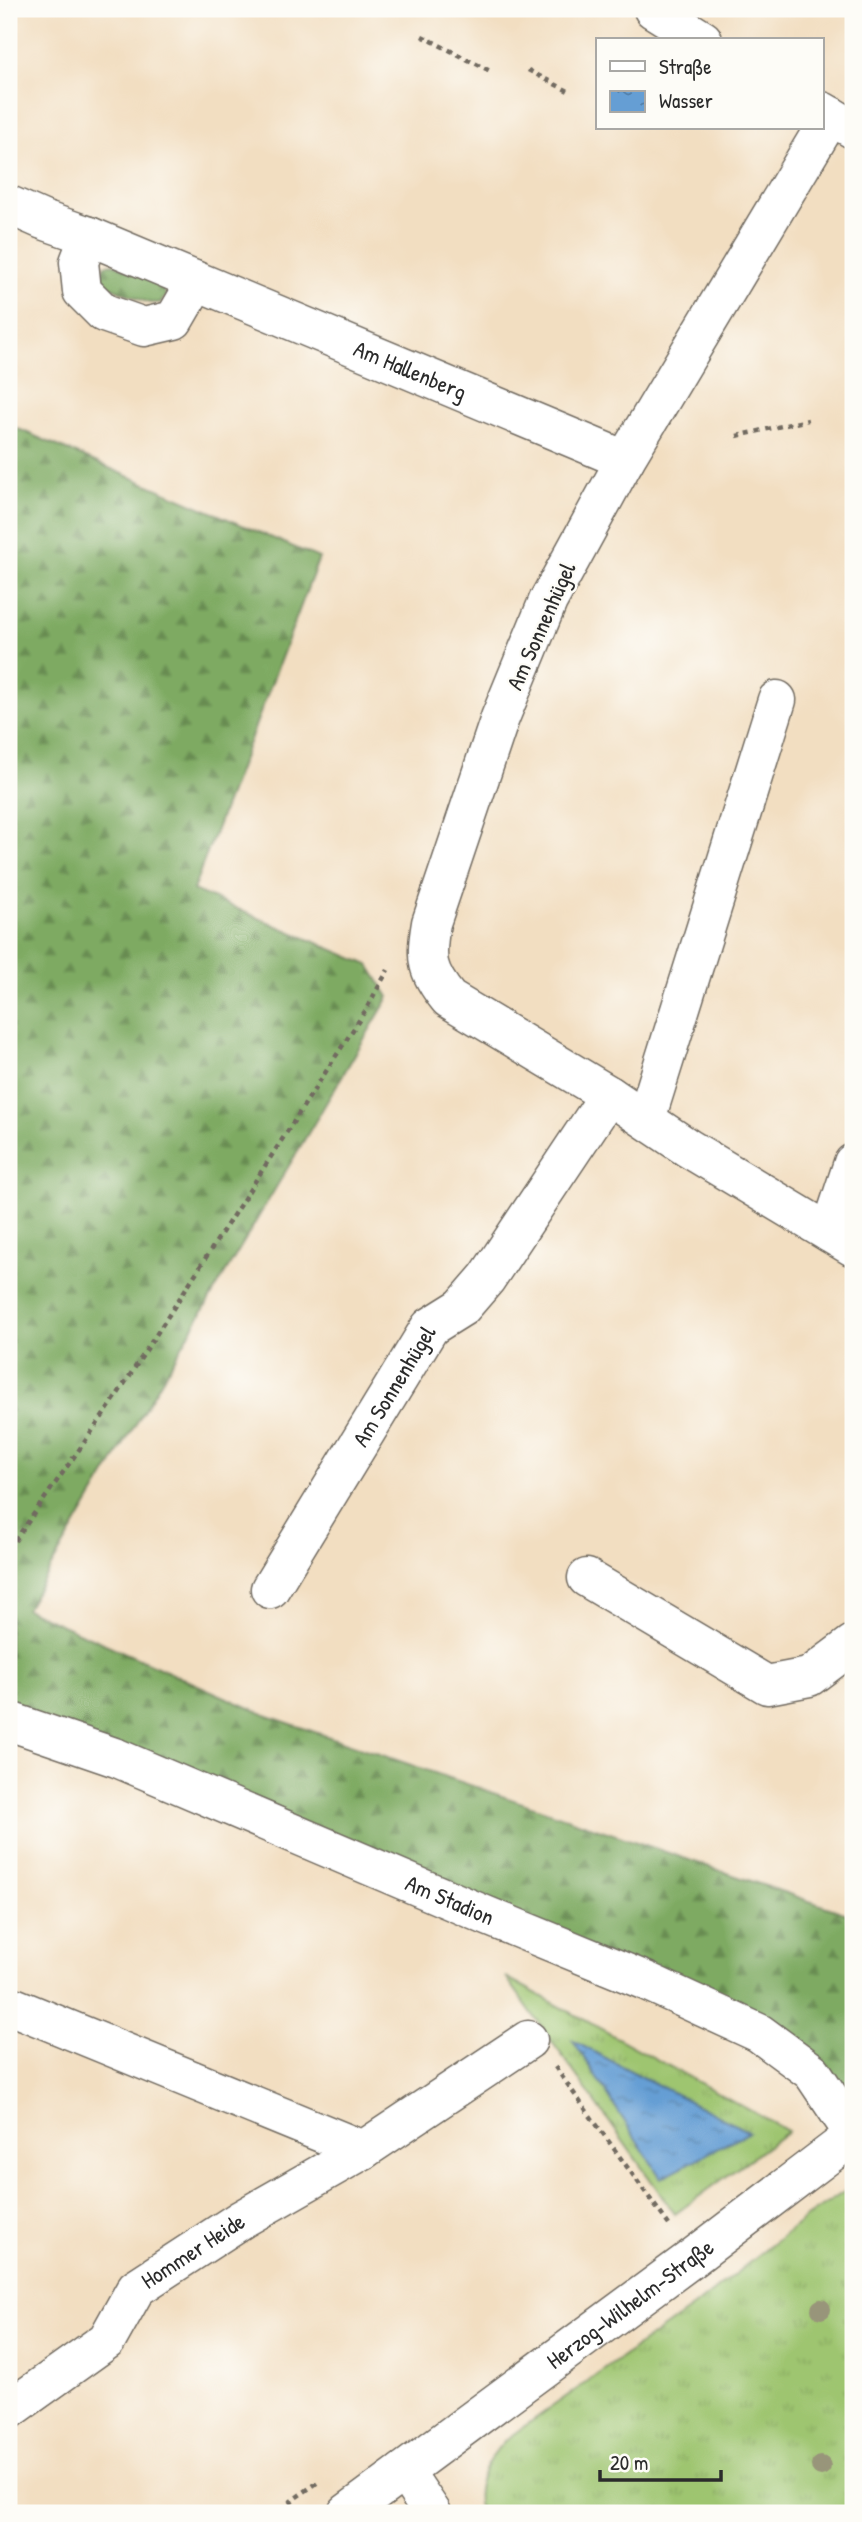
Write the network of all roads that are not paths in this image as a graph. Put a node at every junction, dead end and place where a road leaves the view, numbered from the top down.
1 (653, 9) edge
2 (700, 38) edge
3 (835, 119) edge
4 (9, 205) edge
5 (89, 236) junction
6 (194, 280) junction
7 (625, 460) junction
8 (778, 700) dead end
9 (609, 1095) junction
10 (646, 1119) junction
11 (853, 1163) edge
12 (841, 1240) edge
13 (587, 1578) dead end
14 (270, 1589) dead end
15 (853, 1644) edge
16 (9, 1721) edge
17 (9, 2005) edge
18 (528, 2040) road end
19 (853, 2135) edge
20 (363, 2150) junction
21 (11, 2406) edge
22 (404, 2471) junction
23 (347, 2513) edge
24 (432, 2513) edge

1 - 2 street
3 - 7 street, Am Sonnenhügel
4 - 5 street, Am Hallenberg
5 - 6 street, Am Hallenberg
5 - 6 street
6 - 7 street, Am Hallenberg
7 - 9 street, Am Sonnenhügel
8 - 10 street
9 - 10 street, Am Sonnenhügel
9 - 14 street, Am Sonnenhügel
10 - 12 street, Am Sonnenhügel
11 - 12 street, Am Sonnenhügel
13 - 15 street
16 - 19 street, Am Stadion
17 - 20 street
18 - 20 street, Hommer Heide
19 - 22 street, Herzog-Wilhelm-Straße
20 - 21 street, Hommer Heide
22 - 23 street, Herzog-Wilhelm-Straße
22 - 24 street

